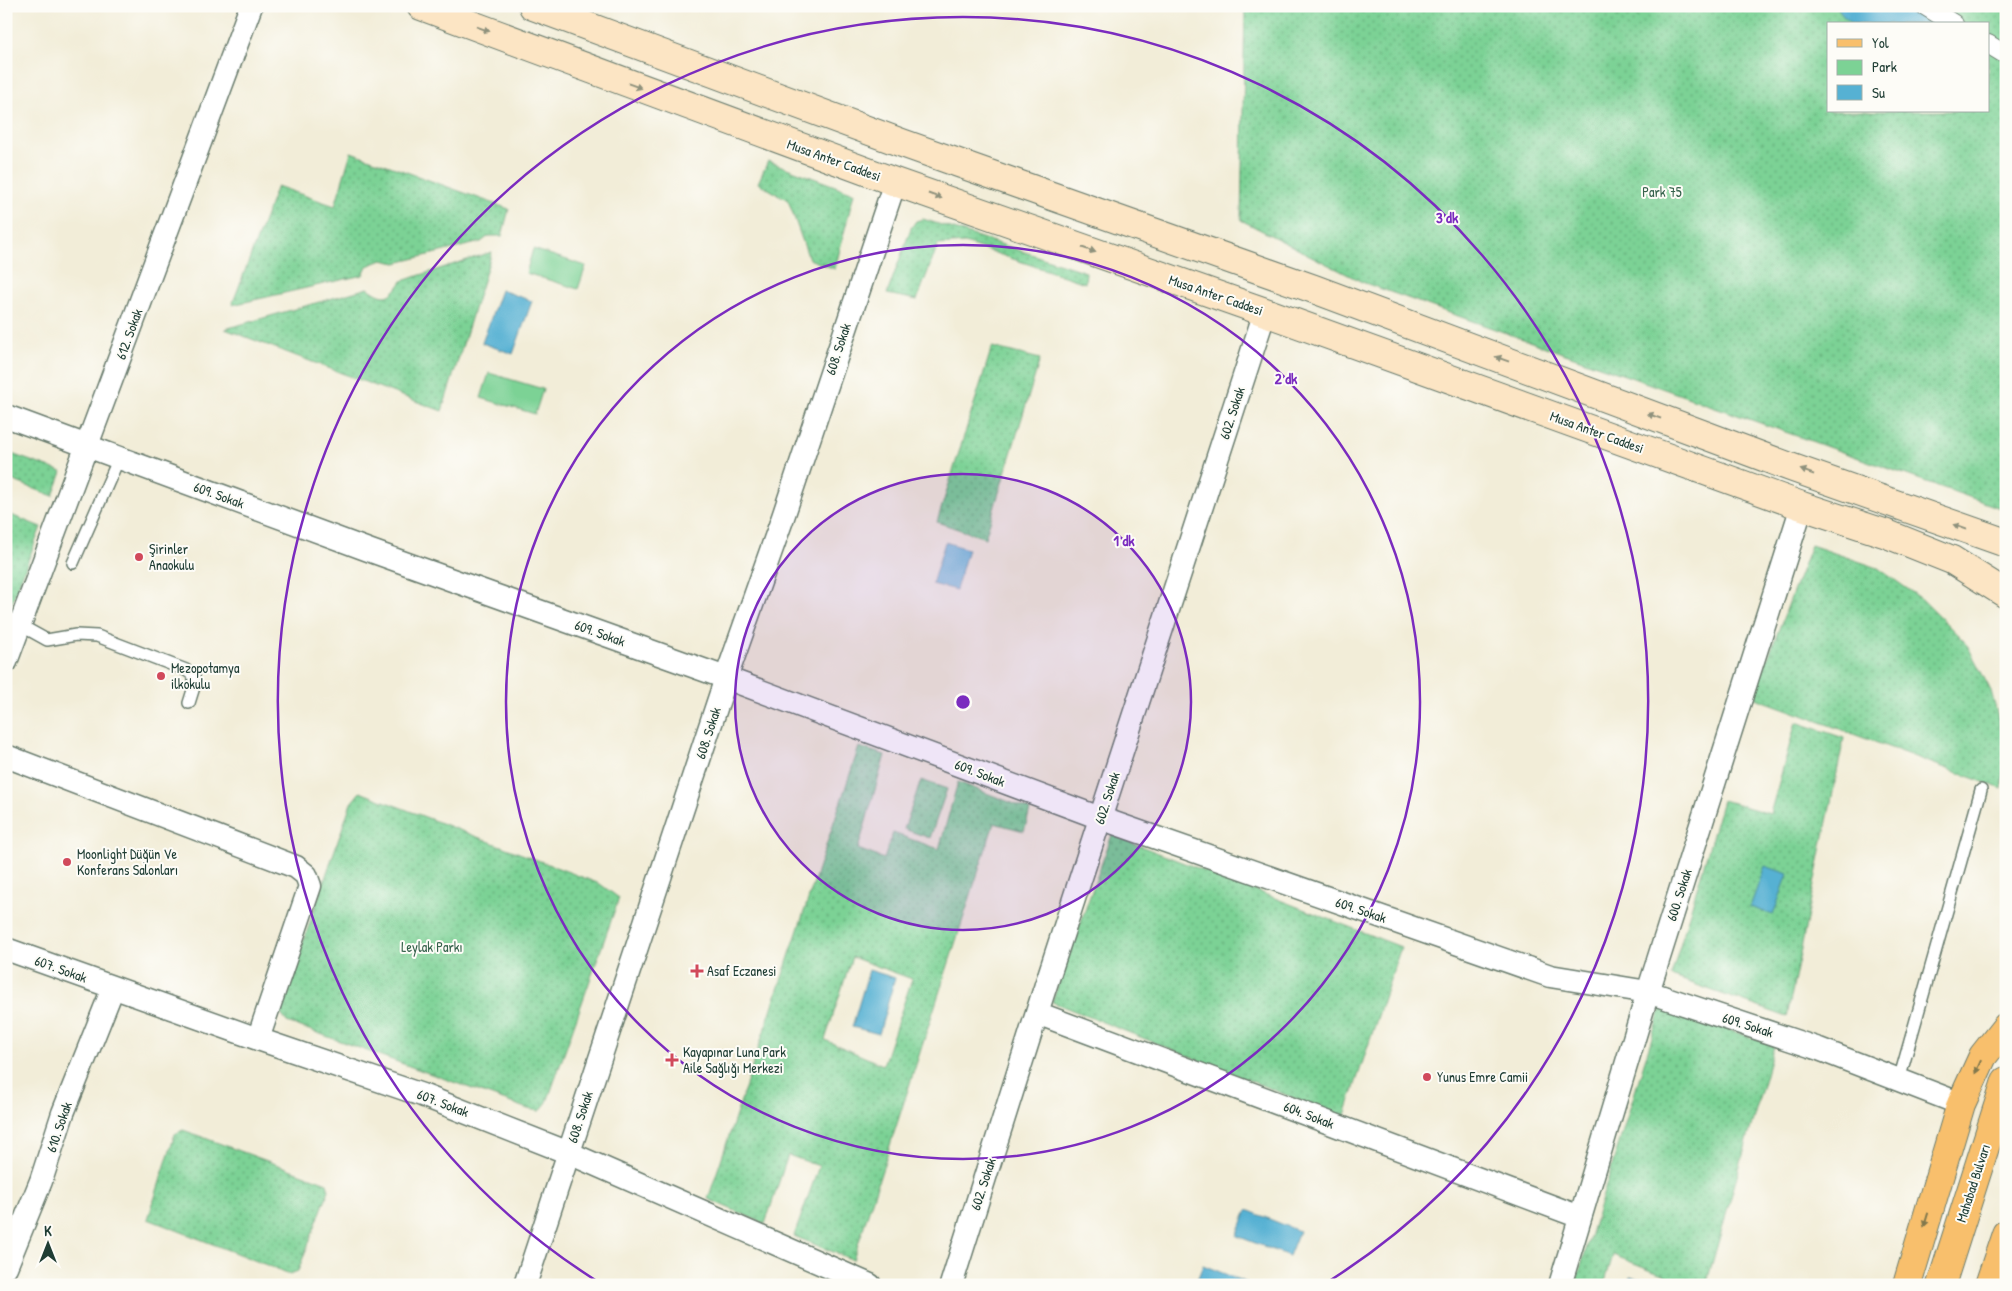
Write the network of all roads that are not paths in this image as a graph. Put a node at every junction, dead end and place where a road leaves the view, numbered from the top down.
1 (251, 6) edge
2 (421, 6) edge
3 (533, 6) edge
4 (1925, 6) edge
5 (1951, 22) edge
6 (1990, 45) edge
7 (2006, 55) edge
8 (895, 182) junction
9 (1264, 312) junction
10 (6, 416) edge
11 (87, 446) junction
12 (119, 458) junction
13 (1802, 506) junction
14 (2006, 543) edge
15 (73, 563) dead end
16 (2006, 594) edge
17 (20, 625) junction
18 (6, 662) edge
19 (726, 678) junction
20 (189, 703) dead end
21 (6, 756) edge
22 (1981, 790) dead end
23 (1100, 818) junction
24 (6, 949) edge
25 (113, 988) junction
26 (1648, 992) junction
27 (1037, 1013) junction
28 (2006, 1027) edge
29 (258, 1039) junction
30 (1899, 1080) junction
31 (2006, 1082) edge
32 (1961, 1104) junction
33 (569, 1153) junction
34 (1580, 1217) junction
35 (2006, 1234) edge
36 (6, 1268) edge
37 (525, 1285) edge
38 (870, 1285) edge
39 (952, 1285) edge
40 (1560, 1285) edge
41 (1907, 1285) edge
42 (1941, 1285) edge
43 (1989, 1285) edge

1 - 11 street, 612. Sokak
2 -> 8 main road, Musa Anter Caddesi
14 -> 3 main road
4 - 5 street
6 - 7 street
8 -> 9 main road, Musa Anter Caddesi
8 - 19 street, 608. Sokak
9 - 13 main road, Musa Anter Caddesi
9 - 23 street, 602. Sokak
10 - 11 street, 609. Sokak
11 - 12 street, 609. Sokak
11 - 17 street, 612. Sokak
12 - 15 lane
12 - 19 street, 609. Sokak
13 - 16 main road, Musa Anter Caddesi
13 - 26 street, 600. Sokak
17 - 18 street, 612. Sokak
17 - 20 lane
19 - 23 street, 609. Sokak
19 - 33 street, 608. Sokak
21 - 29 street
22 - 30 lane
23 - 26 street, 609. Sokak
23 - 27 street, 602. Sokak
24 - 25 street, 607. Sokak
25 - 29 street, 607. Sokak
25 - 36 street, 610. Sokak
26 - 30 street, 609. Sokak
26 - 34 street, 600. Sokak
27 - 34 street, 604. Sokak
27 - 39 street, 602. Sokak
28 -> 32 main road
29 - 33 street, 607. Sokak
30 - 32 street, 609. Sokak
31 - 42 main road, Mahabad Bulvarı
32 -> 41 main road
33 - 37 street, 608. Sokak
33 - 38 street, 607. Sokak
34 - 40 street, 600. Sokak
35 - 43 main road

